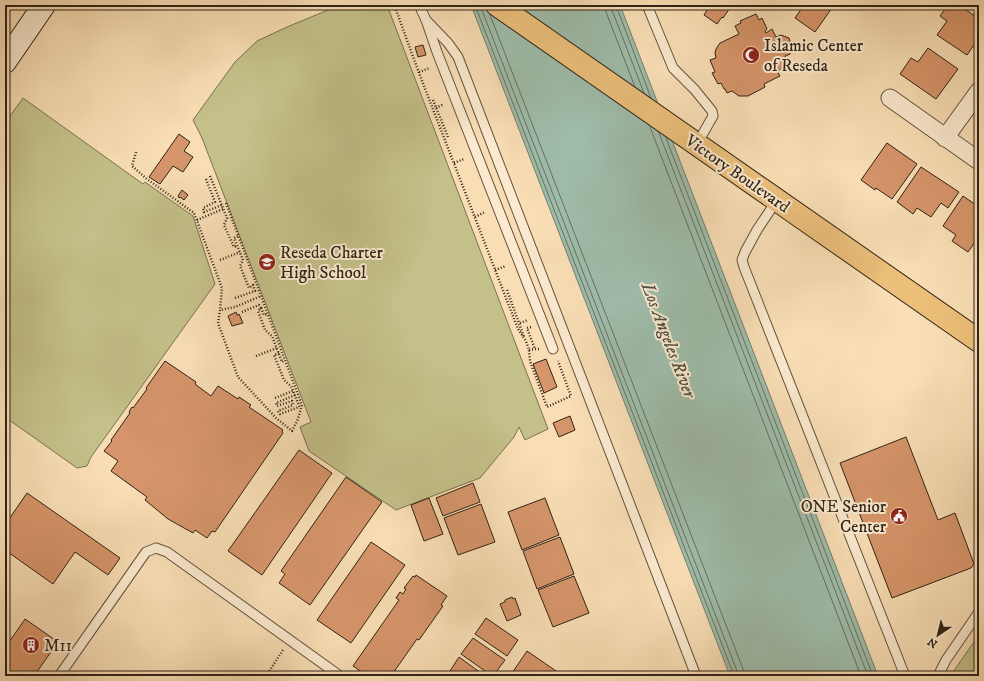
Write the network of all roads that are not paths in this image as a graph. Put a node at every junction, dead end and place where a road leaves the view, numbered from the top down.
1 (44, 5) edge
2 (420, 5) edge
3 (497, 5) edge
4 (647, 5) edge
5 (426, 20) junction
6 (5, 62) edge
7 (979, 91) edge
8 (890, 98) dead end
9 (945, 138) junction
10 (706, 150) junction
11 (979, 161) edge
12 (777, 200) junction
13 (979, 341) edge
14 (553, 349) road end
15 (979, 612) edge
16 (59, 676) edge
17 (340, 676) edge
18 (696, 676) edge
19 (905, 676) edge
20 (938, 676) edge

1 - 6 main road
2 - 5 lane
3 - 10 main road, Victory Boulevard
4 - 10 lane
5 - 14 lane
5 - 18 lane
7 - 9 street
8 - 9 street
9 - 11 street
10 - 12 main road, Victory Boulevard
12 - 13 main road, Victory Boulevard
12 - 19 lane
15 - 20 lane
16 - 17 lane

